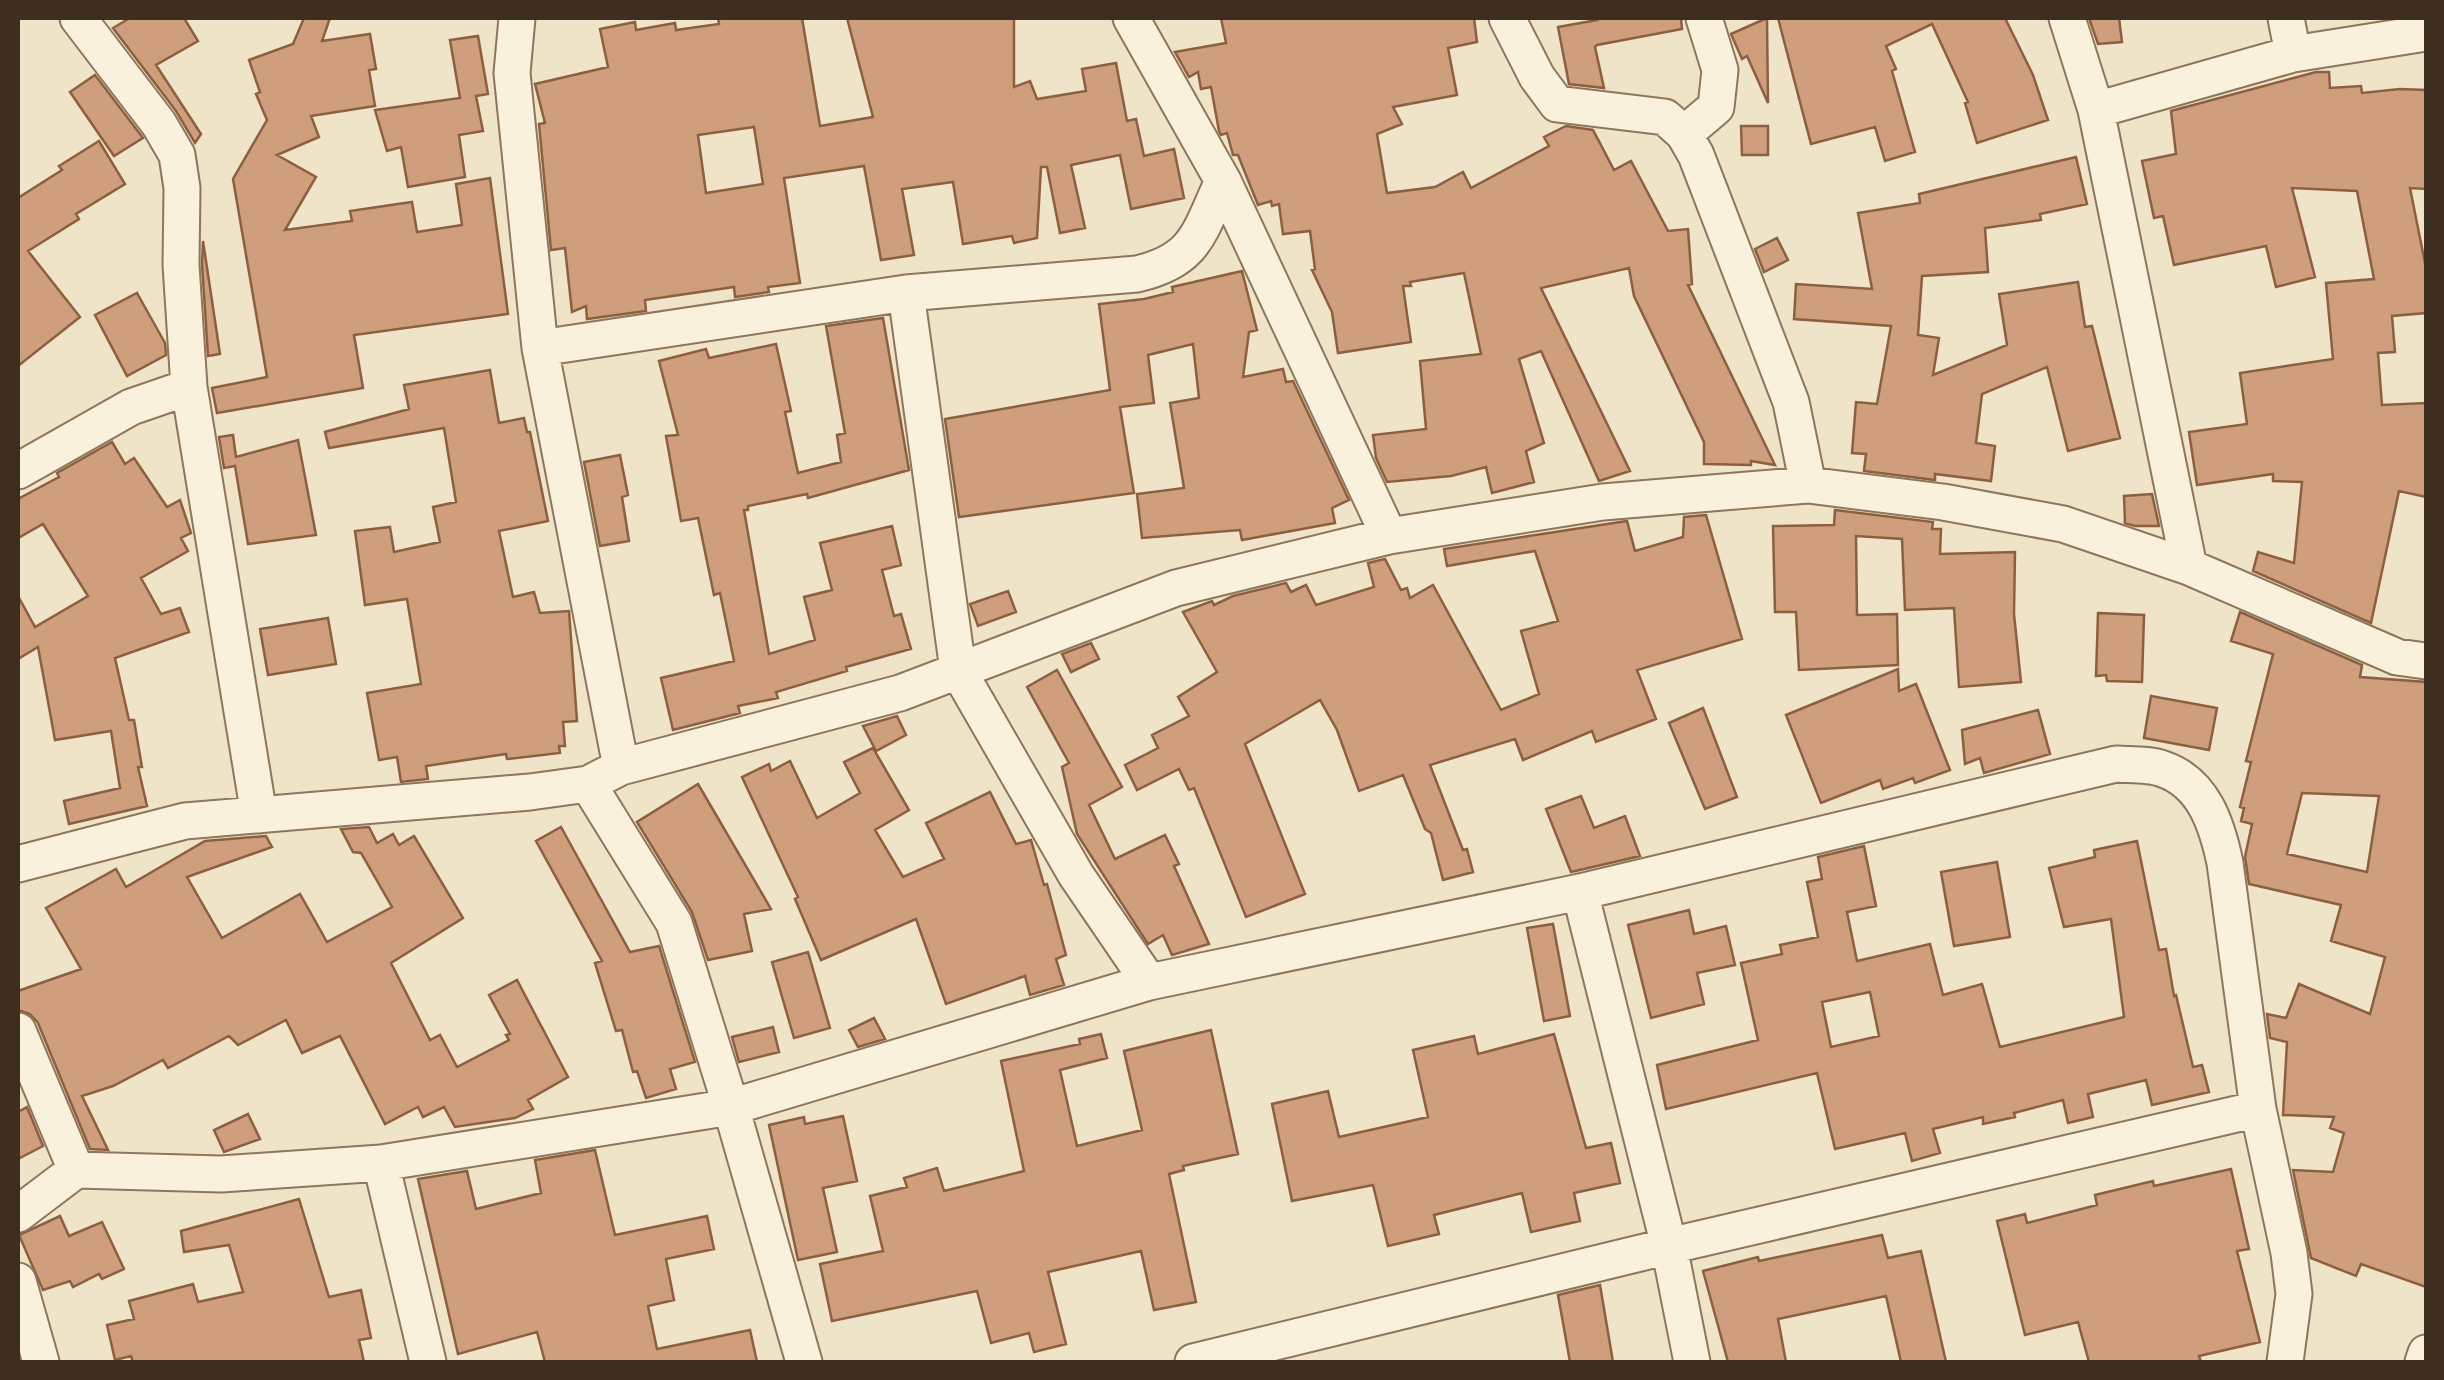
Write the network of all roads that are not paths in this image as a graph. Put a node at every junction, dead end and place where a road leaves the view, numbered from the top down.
1 (78, 18) edge
2 (517, 18) edge
3 (1131, 18) edge
4 (1507, 18) edge
5 (1704, 18) edge
6 (2067, 18) edge
7 (2286, 18) edge
8 (2426, 33) edge
9 (2293, 54) junction
10 (2096, 110) junction
11 (1684, 134) junction
12 (1223, 181) junction
13 (906, 293) junction
14 (540, 348) junction
15 (189, 387) junction
16 (18, 471) edge
17 (1808, 486) junction
18 (1389, 536) junction
19 (2189, 567) junction
20 (2426, 661) edge
21 (958, 670) junction
22 (621, 767) junction
23 (588, 784) junction
24 (260, 814) junction
25 (18, 864) edge
26 (1580, 892) junction
27 (1149, 982) junction
28 (18, 1032) edge
29 (731, 1106) junction
30 (2258, 1109) junction
31 (381, 1164) junction
32 (76, 1170) junction
33 (18, 1214) edge
34 (1669, 1246) junction
35 (18, 1281) edge
36 (2426, 1353) edge
37 (41, 1362) edge
38 (428, 1362) edge
39 (804, 1362) edge
40 (1193, 1362) edge
41 (1692, 1362) edge
42 (2286, 1362) edge
43 (2422, 1362) edge

1 - 15 street
2 - 14 street
3 - 12 street
4 - 11 street
5 - 11 street
6 - 10 street
7 - 9 street
8 - 9 street
9 - 10 street
10 - 19 street
11 - 17 street
12 - 13 street
12 - 18 street
13 - 14 street
13 - 21 street
14 - 22 street
15 - 16 street
15 - 24 street
17 - 18 street
17 - 19 street
18 - 21 street
19 - 20 street
21 - 22 street
21 - 27 street
22 - 23 street
23 - 24 street
23 - 29 street
24 - 25 street
26 - 27 street
26 - 30 street
26 - 34 street
27 - 29 street
28 - 32 street
29 - 31 street
29 - 39 street
30 - 34 street
30 - 42 street
31 - 32 street
31 - 38 street
32 - 33 street
34 - 40 street
34 - 41 street
35 - 37 street
36 - 43 street

